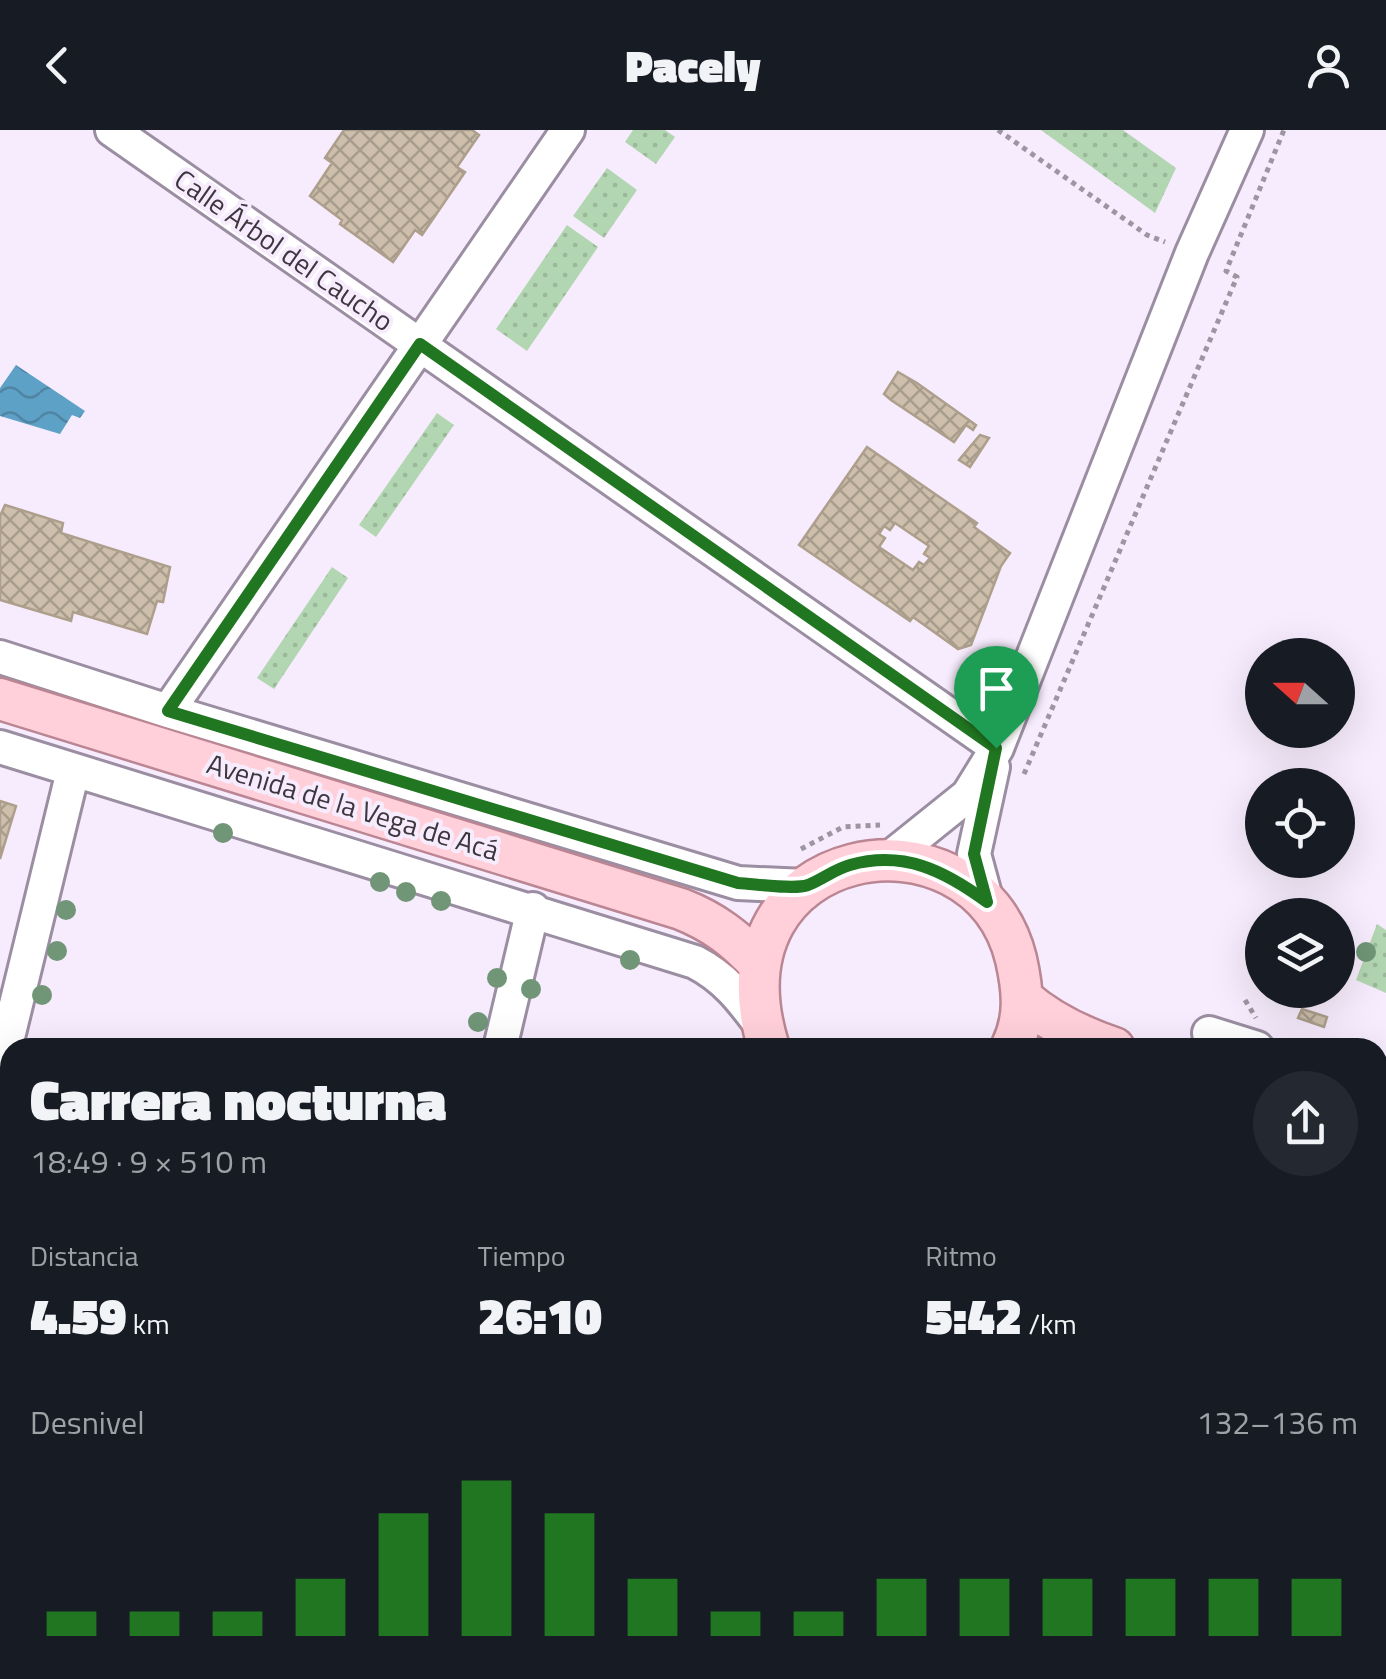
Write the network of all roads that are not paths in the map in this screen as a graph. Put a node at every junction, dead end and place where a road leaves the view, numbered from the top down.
1 (112, 130) edge
2 (568, 130) edge
3 (1247, 130) edge
4 (420, 344) junction
5 (0, 657) edge
6 (0, 699) edge
7 (168, 711) junction
8 (0, 748) edge
9 (996, 748) junction
10 (73, 770) junction
11 (887, 860) junction
12 (792, 900) junction
13 (987, 902) junction
14 (533, 909) junction
15 (706, 919) junction
16 (760, 965) junction
17 (1022, 998) junction
18 (1210, 1033) dead end
19 (9, 1038) edge
20 (502, 1038) edge
21 (766, 1038) edge
22 (1015, 1038) edge
23 (1091, 1038) edge
24 (1226, 1038) edge

1 - 4 street, Calle Árbol del Caucho
2 - 4 street
3 - 9 street
4 - 7 street
4 - 9 street, Calle Árbol del Caucho
5 - 7 street
6 - 15 main road, Avenida de la Vega de Acá
7 - 12 street
8 - 10 street
9 - 11 street
9 - 13 street
10 - 14 street
10 - 19 street
11 - 12 main road, Avenida de la Vega de Acá
11 - 13 main road
12 - 15 main road, Avenida de la Vega de Acá
12 - 16 main road
13 - 17 main road
14 - 20 street
14 - 21 street
15 - 16 main road, Avenida de la Vega de Acá
16 - 21 main road
17 - 22 main road
17 - 23 main road
18 - 24 street

